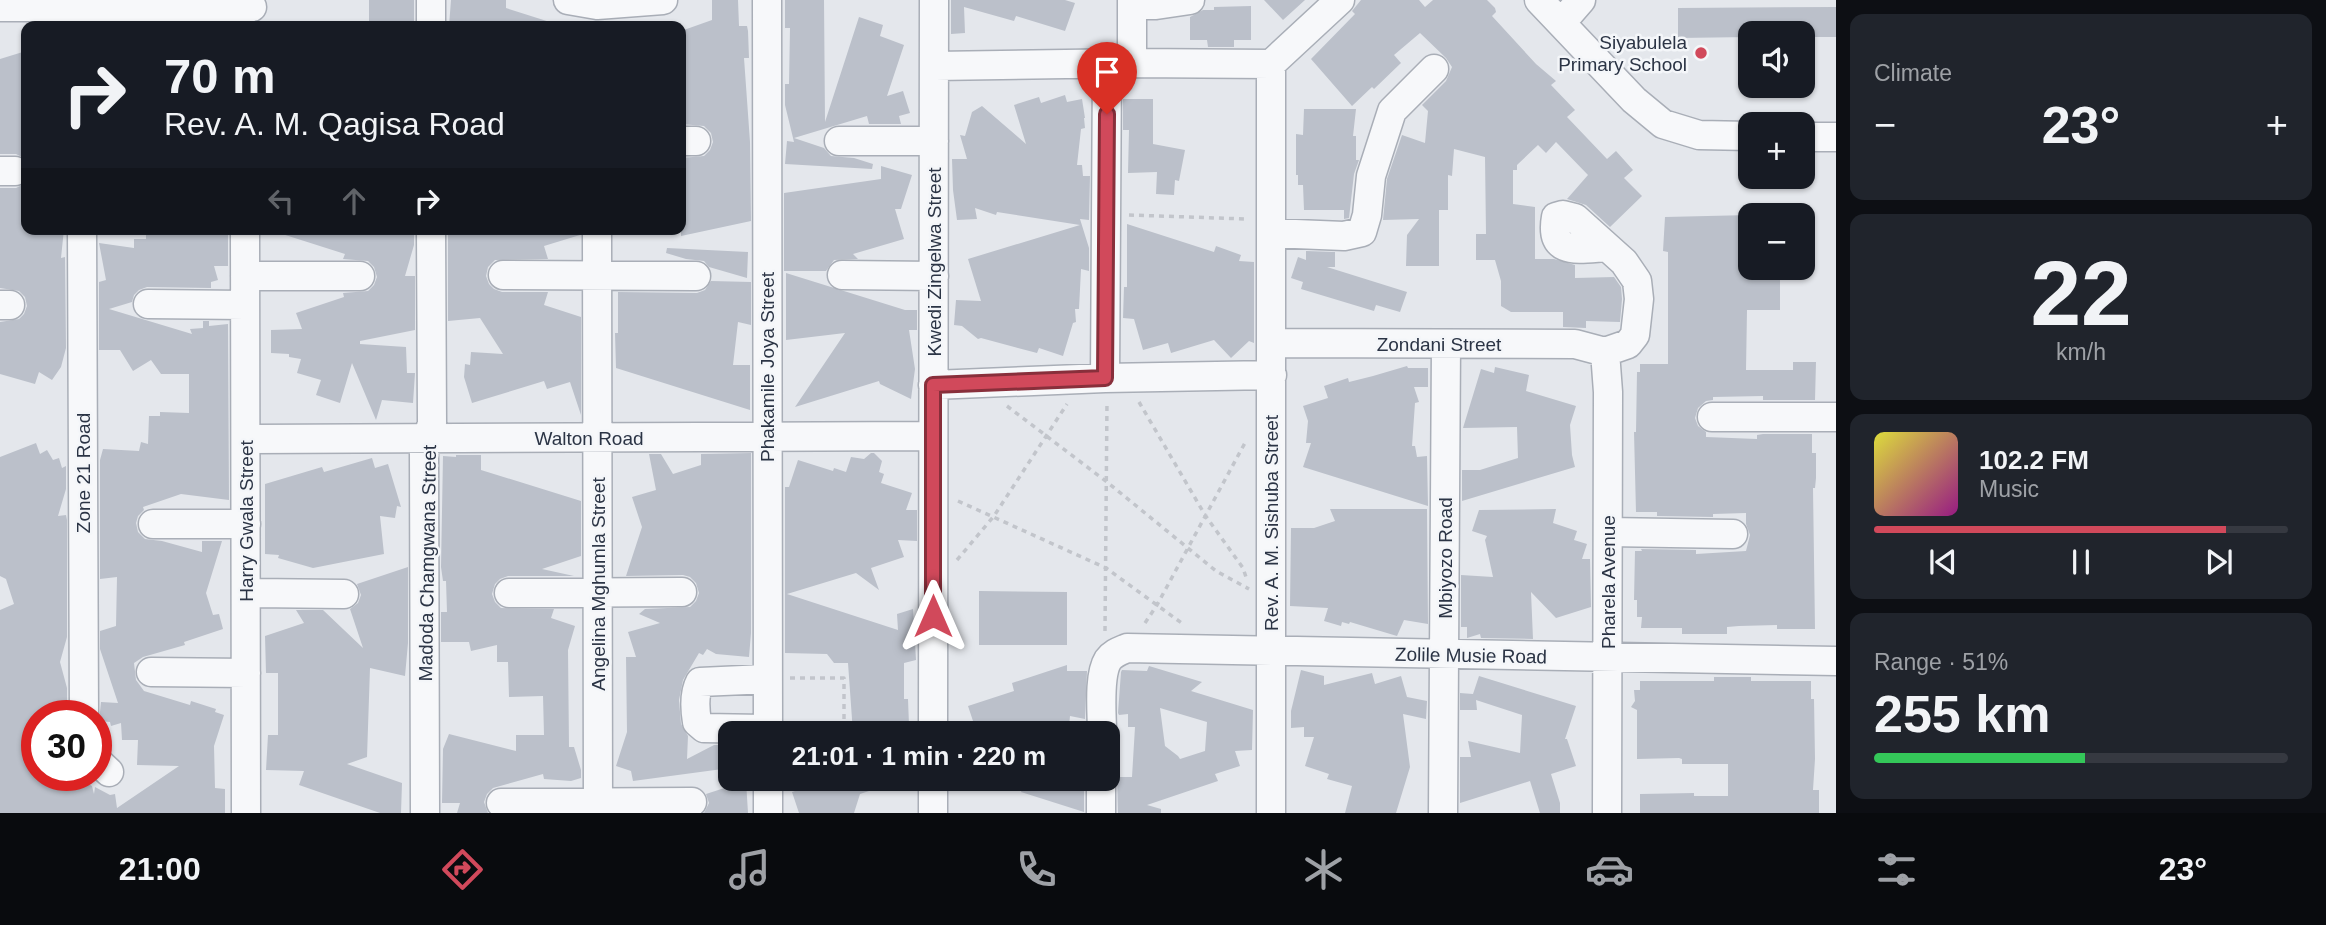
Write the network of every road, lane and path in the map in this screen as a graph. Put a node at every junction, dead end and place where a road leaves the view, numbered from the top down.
1 (431, 0) edge
2 (568, 0) edge
3 (663, 0) edge
4 (766, 0) edge
5 (934, 0) edge
6 (1190, 0) edge
7 (1340, 0) edge
8 (1539, 0) edge
9 (1581, 0) edge
10 (1132, 2) edge
11 (0, 7) edge
12 (597, 10) edge
13 (245, 11) edge
14 (81, 17) edge
15 (431, 21) edge
16 (1561, 23) junction
17 (1119, 63) junction
18 (1271, 64) junction
19 (935, 66) junction
20 (1434, 68) dead end
21 (1738, 136) edge
22 (1815, 137) edge
23 (1836, 137) edge
24 (839, 141) dead end
25 (934, 141) junction
26 (1107, 215) junction
27 (1271, 226) junction
28 (82, 235) edge
29 (245, 235) edge
30 (431, 235) edge
31 (597, 235) edge
32 (1606, 247) dead end
33 (503, 275) dead end
34 (597, 275) junction
35 (842, 275) dead end
36 (245, 276) junction
37 (360, 276) dead end
38 (696, 276) dead end
39 (934, 276) junction
40 (148, 304) dead end
41 (245, 305) junction
42 (1272, 343) junction
43 (1446, 344) junction
44 (1605, 352) junction
45 (1272, 375) junction
46 (1105, 378) junction
47 (1135, 378) junction
48 (1072, 379) junction
49 (996, 382) junction
50 (933, 385) junction
51 (1712, 417) dead end
52 (1836, 417) edge
53 (932, 436) junction
54 (1046, 436) junction
55 (768, 437) junction
56 (428, 438) junction
57 (597, 438) junction
58 (1248, 438) dead end
59 (246, 439) junction
60 (1107, 482) junction
61 (933, 498) junction
62 (1205, 515) junction
63 (994, 516) junction
64 (153, 524) dead end
65 (246, 524) junction
66 (1608, 532) junction
67 (1733, 534) dead end
68 (1187, 547) junction
69 (1106, 568) junction
70 (933, 569) junction
71 (682, 592) dead end
72 (246, 593) junction
73 (509, 593) dead end
74 (345, 594) dead end
75 (598, 594) junction
76 (1157, 605) junction
77 (1209, 650) junction
78 (1271, 652) junction
79 (1118, 653) junction
80 (1444, 654) junction
81 (1608, 657) junction
82 (1836, 661) edge
83 (151, 672) dead end
84 (246, 673) junction
85 (775, 679) junction
86 (84, 700) edge
87 (773, 721) edge
88 (844, 721) edge
89 (933, 721) edge
90 (1102, 721) edge
91 (718, 728) edge
92 (768, 791) edge
93 (933, 791) edge
94 (1101, 791) edge
95 (692, 802) dead end
96 (501, 803) dead end
97 (598, 808) edge
98 (246, 813) edge
99 (425, 813) edge
100 (768, 813) edge
101 (933, 813) edge
102 (1101, 813) edge
103 (1271, 813) edge
104 (1443, 813) edge
105 (1607, 813) edge

1 - 15 street
2 - 12 street
3 - 12 street
4 - 55 street, Phakamile Joya Street
5 - 19 street, Kwedi Zingelwa Street
6 - 10 street
7 - 18 street
8 - 16 street
9 - 16 street
10 - 17 street
11 - 14 street
13 - 14 street
16 - 21 street
17 - 18 street
17 - 19 street
17 - 26 street
18 - 27 street, Rev. A. M. Sishuba Street
19 - 25 street, Kwedi Zingelwa Street
20 - 27 street
22 - 23 street
24 - 25 street
25 - 39 street, Kwedi Zingelwa Street
26 - 27 path
26 - 46 street
27 - 42 street, Rev. A. M. Sishuba Street
28 - 86 street, Zone 21 Road
29 - 36 street, Harry Gwala Street
30 - 56 street, Madoda Chamgwana Street
31 - 34 street, Angelina Mghumla Street
32 - 44 street
33 - 34 street
34 - 38 street
34 - 57 street, Angelina Mghumla Street
35 - 39 street
36 - 37 street
36 - 41 street, Harry Gwala Street
39 - 50 street, Kwedi Zingelwa Street
40 - 41 street
41 - 59 street, Harry Gwala Street
42 - 43 street, Zondani Street
42 - 45 street, Rev. A. M. Sishuba Street
43 - 44 street, Zondani Street
43 - 80 street, Mbiyozo Road
44 - 66 street, Pharela Avenue
45 - 47 street
45 - 78 street, Rev. A. M. Sishuba Street
46 - 47 street
46 - 48 street
46 - 60 path
47 - 62 path
48 - 49 street
48 - 54 path
49 - 50 street
49 - 54 path
50 - 53 street, Kwedi Zingelwa Street
51 - 52 street
53 - 55 street, Walton Road
53 - 61 street, Kwedi Zingelwa Street
54 - 60 path
54 - 63 path
55 - 57 street, Walton Road
55 - 85 street, Phakamile Joya Street
56 - 57 street, Walton Road
56 - 59 street, Walton Road
56 - 99 street, Madoda Chamgwana Street
57 - 75 street, Angelina Mghumla Street
58 - 62 path
59 - 65 street, Harry Gwala Street
60 - 68 path
60 - 69 path
61 - 63 path
61 - 70 street, Kwedi Zingelwa Street
62 - 68 path
62 - 68 path
63 - 69 path
63 - 70 path
64 - 65 street
65 - 72 street, Harry Gwala Street
66 - 67 street
66 - 81 street, Pharela Avenue
68 - 76 path
69 - 76 path
69 - 79 path
70 - 89 street, Kwedi Zingelwa Street
71 - 75 street
72 - 74 street
72 - 84 street, Harry Gwala Street
73 - 75 street
75 - 97 street, Angelina Mghumla Street
76 - 77 path
76 - 79 path
77 - 78 street, Zolile Musie Road
77 - 79 street, Zolile Musie Road
78 - 80 street, Zolile Musie Road
78 - 103 street, Rev. A. M. Sishuba Street
79 - 90 street
80 - 81 street, Zolile Musie Road
80 - 104 street, Mbiyozo Road
81 - 82 street, Zolile Musie Road
81 - 105 street, Pharela Avenue
83 - 84 street
84 - 98 street, Harry Gwala Street
85 - 87 street, Phakamile Joya Street
85 - 88 path
85 - 91 street
92 - 100 street
93 - 101 street
94 - 102 street
95 - 97 street
96 - 97 street

